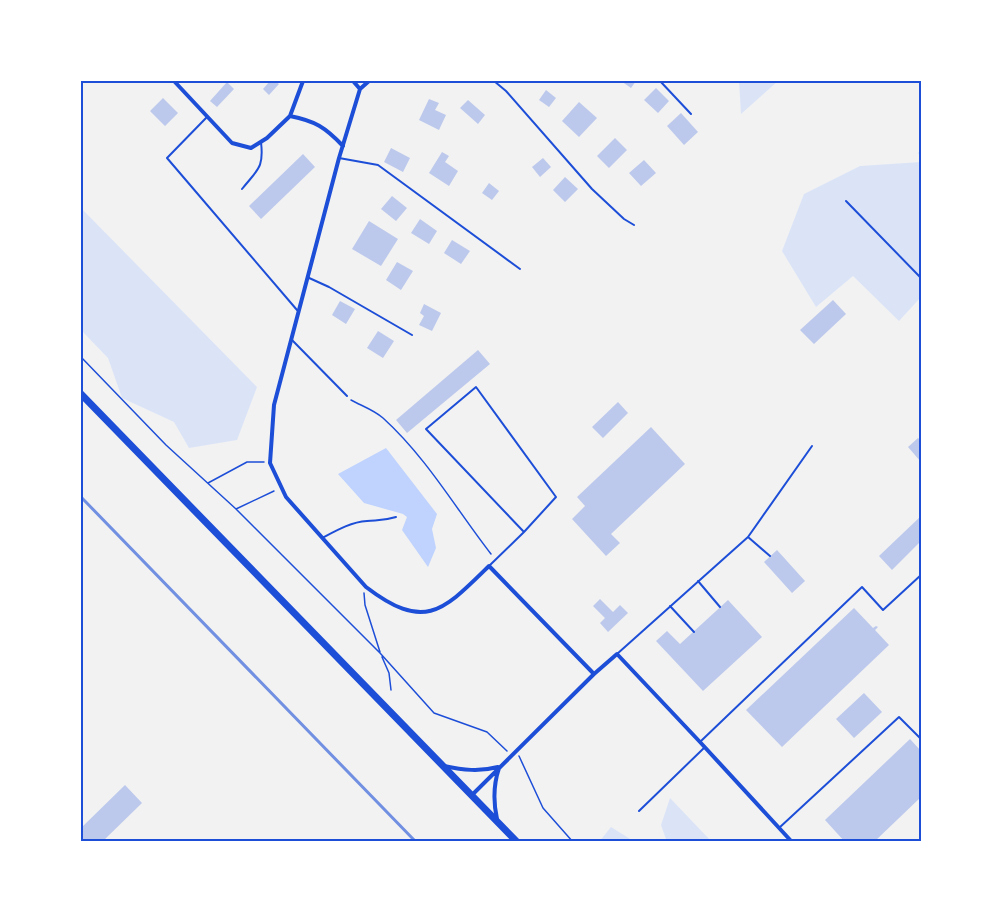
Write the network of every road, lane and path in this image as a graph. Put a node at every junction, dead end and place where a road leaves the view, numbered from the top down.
1 (174, 81) edge
2 (303, 81) edge
3 (353, 81) edge
4 (369, 81) edge
5 (494, 81) edge
6 (660, 81) edge
7 (360, 89) junction
8 (691, 114) dead end
9 (290, 116) junction
10 (207, 117) junction
11 (261, 142) junction
12 (343, 146) junction
13 (339, 158) junction
14 (242, 189) dead end
15 (846, 201) dead end
16 (634, 225) dead end
17 (519, 269) dead end
18 (307, 277) junction
19 (921, 278) edge
20 (298, 311) junction
21 (412, 335) dead end
22 (291, 338) junction
23 (81, 357) edge
24 (81, 394) edge
25 (347, 396) joint
26 (813, 446) dead end
27 (270, 463) junction
28 (208, 483) junction
29 (281, 488) junction
30 (236, 509) junction
31 (396, 517) dead end
32 (524, 532) junction
33 (748, 537) junction
34 (322, 538) junction
35 (770, 556) dead end
36 (496, 559) junction
37 (489, 566) junction
38 (921, 575) edge
39 (698, 581) junction
40 (366, 587) junction
41 (670, 606) junction
42 (720, 608) dead end
43 (694, 632) dead end
44 (380, 653) junction
45 (617, 654) junction
46 (594, 674) junction
47 (391, 690) dead end
48 (921, 739) edge
49 (700, 742) junction
50 (705, 747) junction
51 (516, 750) junction
52 (511, 754) junction
53 (444, 766) junction
54 (499, 767) junction
55 (472, 795) junction
56 (639, 811) dead end
57 (498, 822) junction
58 (778, 828) junction
59 (517, 842) edge
60 (573, 842) edge
61 (792, 842) edge

1 - 10 street
2 - 9 street
3 - 7 street
4 - 7 street
5 - 16 lane
6 - 8 lane
7 - 12 street
9 - 11 street
9 - 12 street
10 - 11 street
10 - 20 lane
11 - 14 lane
12 - 13 street
13 - 17 lane
13 - 18 street
15 - 19 lane
18 - 20 street
18 - 21 lane
20 - 22 street
22 - 25 lane
22 - 27 street
23 - 28 path
24 - 53 highway
25 - 36 path
26 - 33 lane
27 - 28 path
27 - 29 street
28 - 30 path
29 - 30 path
29 - 34 street
30 - 44 path
31 - 34 lane
32 - 32 lane
32 - 36 lane
33 - 35 lane
33 - 39 lane
34 - 40 street
36 - 37 lane
37 - 40 street
37 - 46 street
38 - 49 lane
39 - 41 lane
39 - 42 lane
40 - 44 path
41 - 43 lane
41 - 45 lane
44 - 47 path
44 - 52 path
45 - 46 street
45 - 49 street
46 - 51 street
48 - 58 lane
49 - 50 street
50 - 56 lane
50 - 58 street
51 - 52 street
51 - 60 path
52 - 54 street
53 - 54 street
53 - 55 highway
54 - 55 street
54 - 57 street
55 - 57 highway
57 - 59 highway
58 - 61 street

